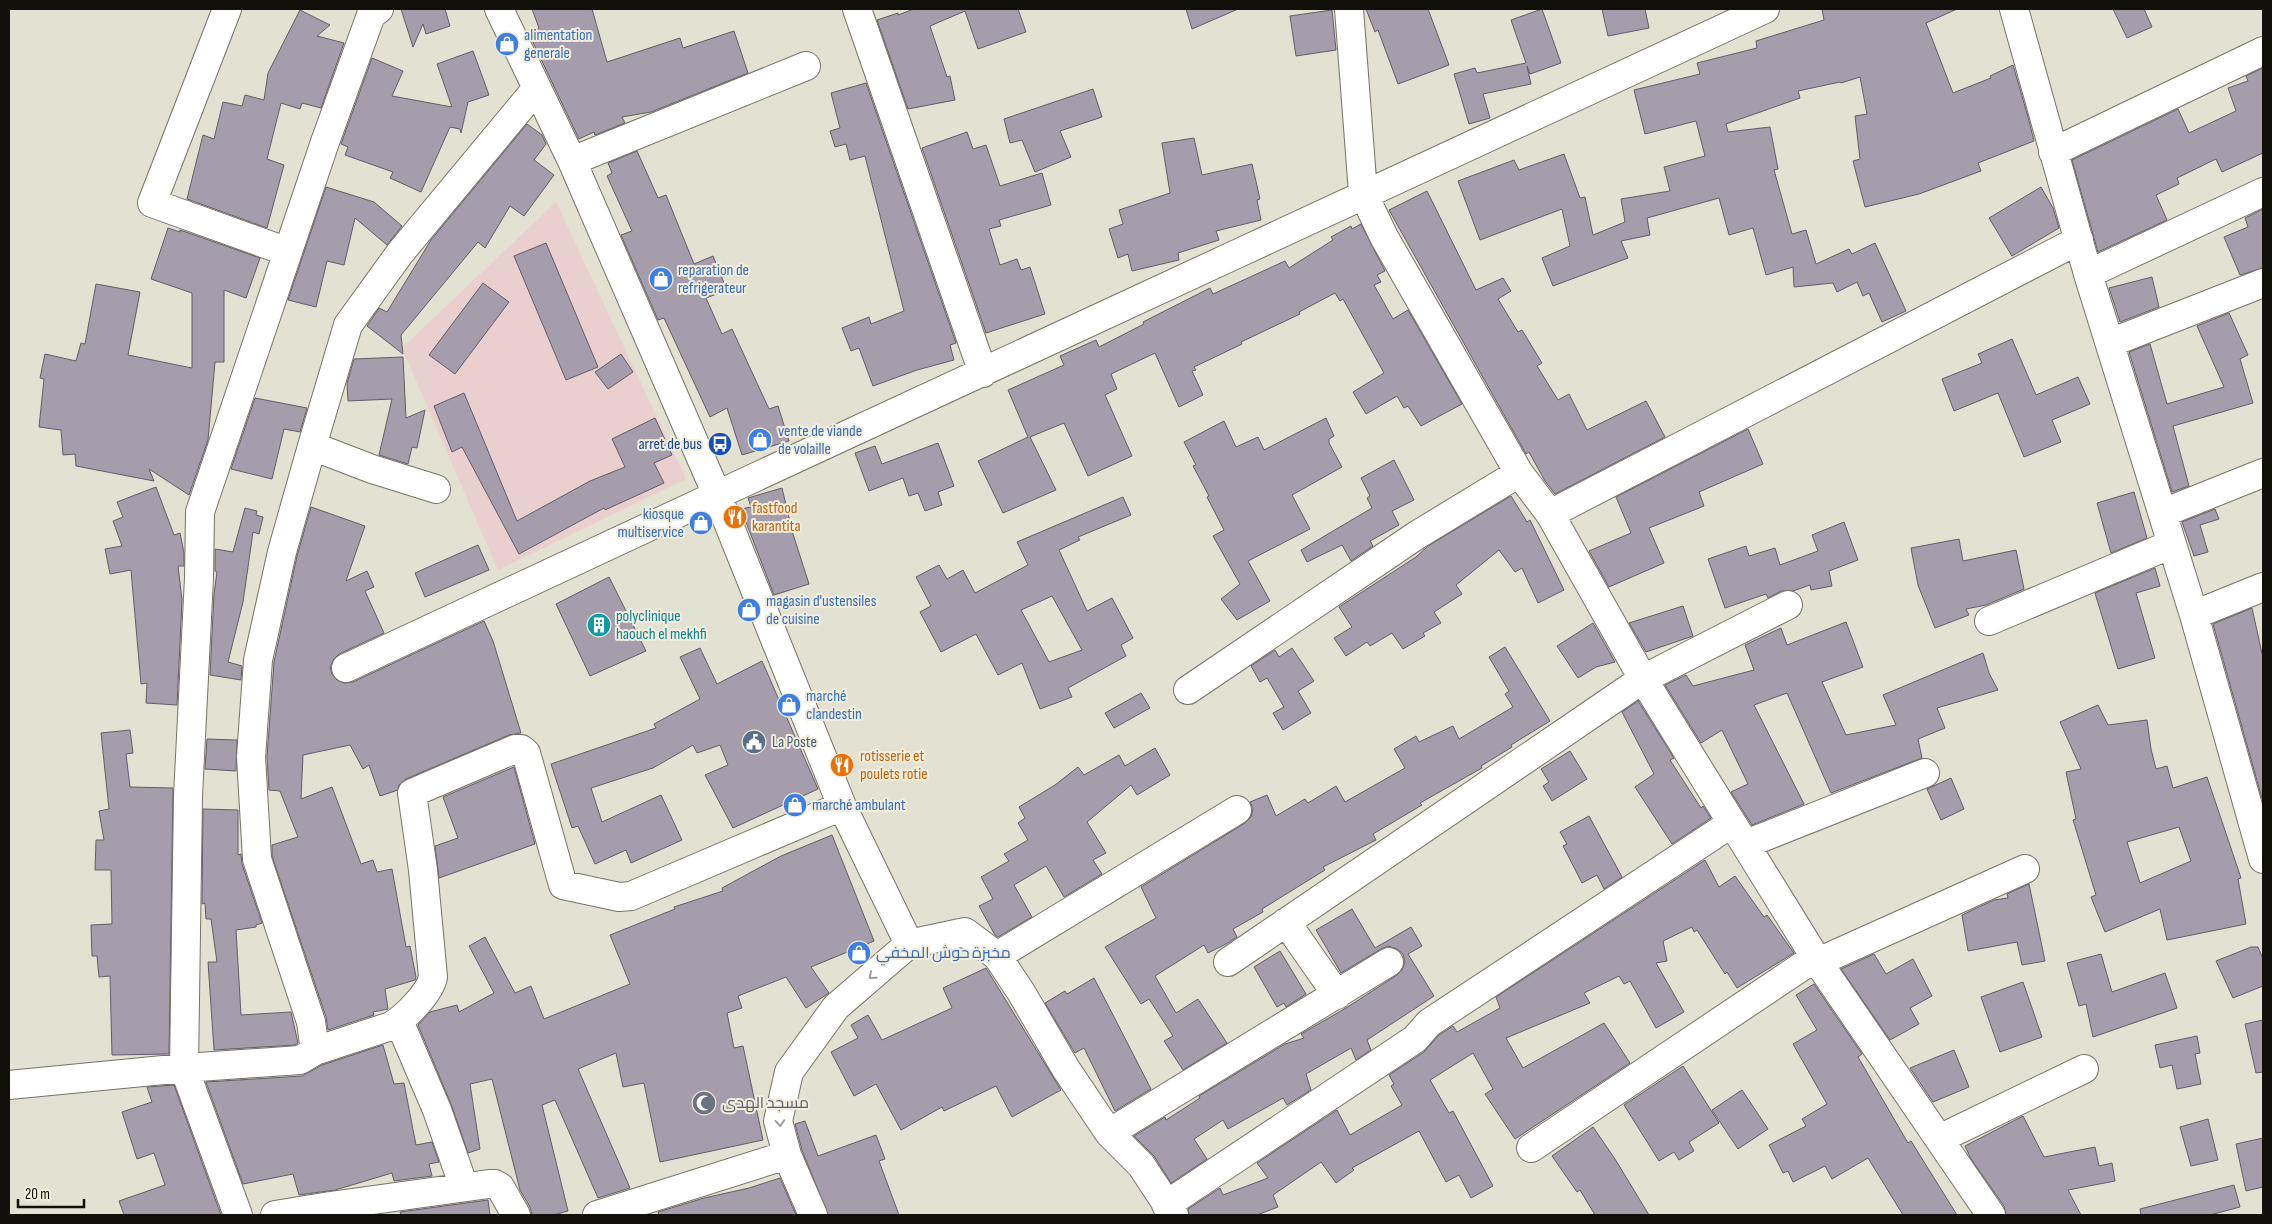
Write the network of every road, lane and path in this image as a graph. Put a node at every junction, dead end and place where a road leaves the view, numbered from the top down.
1 (227, 9) edge
2 (379, 9) edge
3 (499, 9) edge
4 (857, 9) edge
5 (1349, 9) edge
6 (1765, 9) edge
7 (2014, 9) edge
8 (1717, 19) edge
9 (2263, 50) edge
10 (806, 66) dead end
11 (537, 88) junction
12 (2053, 152) junction
13 (572, 161) junction
14 (2263, 192) edge
15 (1363, 193) junction
16 (2079, 240) junction
17 (288, 252) junction
18 (2088, 274) junction
19 (2263, 283) edge
20 (2110, 343) junction
21 (983, 373) junction
22 (312, 446) junction
23 (1519, 473) junction
24 (2263, 473) edge
25 (436, 489) dead end
26 (716, 494) junction
27 (2163, 513) junction
28 (1550, 514) junction
29 (2172, 544) junction
30 (2263, 586) edge
31 (1788, 605) dead end
32 (2194, 615) junction
33 (1989, 621) dead end
34 (346, 668) dead end
35 (1642, 679) junction
36 (1188, 690) dead end
37 (1925, 773) dead end
38 (842, 806) junction
39 (1237, 810) dead end
40 (1739, 834) junction
41 (2263, 859) edge
42 (2025, 869) dead end
43 (1286, 922) junction
44 (909, 944) junction
45 (997, 956) junction
46 (1817, 960) junction
47 (1228, 962) dead end
48 (1389, 962) dead end
49 (1337, 995) junction
50 (399, 1021) junction
51 (316, 1051) junction
52 (184, 1068) junction
53 (2084, 1069) dead end
54 (9, 1085) edge
55 (1109, 1133) junction
56 (1939, 1139) junction
57 (1531, 1148) dead end
58 (787, 1155) junction
59 (464, 1187) junction
60 (1170, 1210) edge
61 (330, 1211) edge
62 (1979, 1211) edge
63 (238, 1215) edge
64 (275, 1215) edge
65 (516, 1215) edge
66 (597, 1215) edge
67 (813, 1215) edge

1 - 17 street
2 - 17 street
3 - 11 street
4 - 21 street
5 - 15 street
6 - 8 street
7 - 12 street
8 - 15 street
9 - 12 street
10 - 13 street
11 - 13 street
11 - 22 street
12 - 16 street
13 - 26 street
14 - 18 street
15 - 21 street
15 - 23 street
16 - 18 street
16 - 28 street
17 - 52 street
18 - 20 street
19 - 20 street
20 - 27 street
21 - 26 street
22 - 25 street
22 - 51 street
23 - 28 street
23 - 36 street
24 - 27 street
26 - 34 street
26 - 38 street
27 - 29 street
28 - 35 street
29 - 32 street
29 - 33 street
30 - 32 street
31 - 35 street
32 - 41 street
35 - 40 street
35 - 43 street
37 - 40 street
38 - 44 street
38 - 50 street
39 - 45 street
40 - 46 street
40 - 60 street
42 - 46 street
43 - 47 street
43 - 49 street
44 - 45 street
44 -> 58 street
45 - 55 street
46 - 56 street
46 - 57 street
48 - 49 street
49 - 55 street
50 - 51 street
50 - 59 street
51 - 52 street
52 - 54 street
52 - 63 street
53 - 56 street
55 - 60 street
56 - 62 street
58 - 66 street
58 - 67 street
59 - 61 street
59 - 65 street
61 - 64 street

